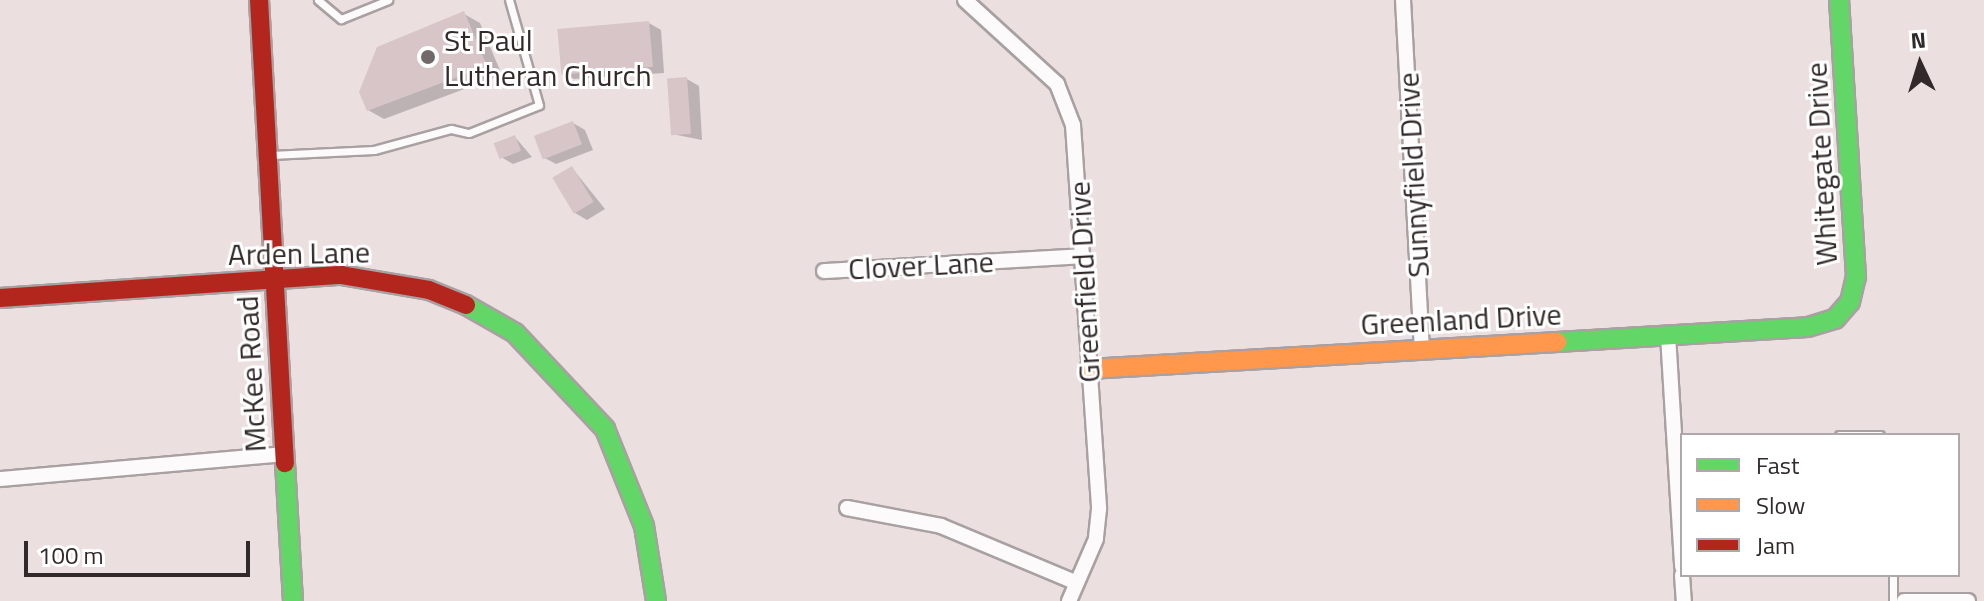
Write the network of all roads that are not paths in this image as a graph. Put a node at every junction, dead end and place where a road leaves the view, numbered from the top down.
1 (259, 0) edge
2 (318, 0) edge
3 (388, 0) edge
4 (509, 0) edge
5 (965, 0) edge
6 (1403, 0) edge
7 (1839, 0) edge
8 (268, 155) junction
9 (1083, 256) junction
10 (824, 271) dead end
11 (275, 277) junction
12 (0, 298) edge
13 (1835, 319) joint
14 (1668, 335) junction
15 (1422, 349) junction
16 (1089, 369) junction
17 (284, 454) junction
18 (0, 479) edge
19 (847, 508) dead end
20 (1680, 534) edge
21 (1682, 577) edge
22 (1893, 577) edge
23 (1077, 583) junction
24 (293, 601) edge
25 (656, 601) edge
26 (1069, 601) edge
27 (1684, 601) edge
28 (1893, 601) edge
29 (1904, 601) edge
30 (1968, 601) edge

1 - 8 street, McKee Road
2 - 3 lane
4 - 8 lane
5 - 9 street, Greenfield Drive
6 - 15 street, Sunnyfield Drive
7 - 13 street, Whitegate Drive
8 - 11 street, McKee Road
9 - 10 street, Clover Lane
9 - 16 street, Greenfield Drive
11 - 12 street, Arden Lane
11 - 17 street, McKee Road
11 - 25 street, Arden Lane
13 - 14 street, Greenland Drive
14 - 15 street, Greenland Drive
14 - 20 street
15 - 16 street, Greenland Drive
16 - 23 street, Greenfield Drive
17 - 18 street
17 - 24 street, McKee Road
19 - 23 street
21 - 27 street
22 - 28 lane
23 - 26 street, Greenfield Drive
29 - 30 street

